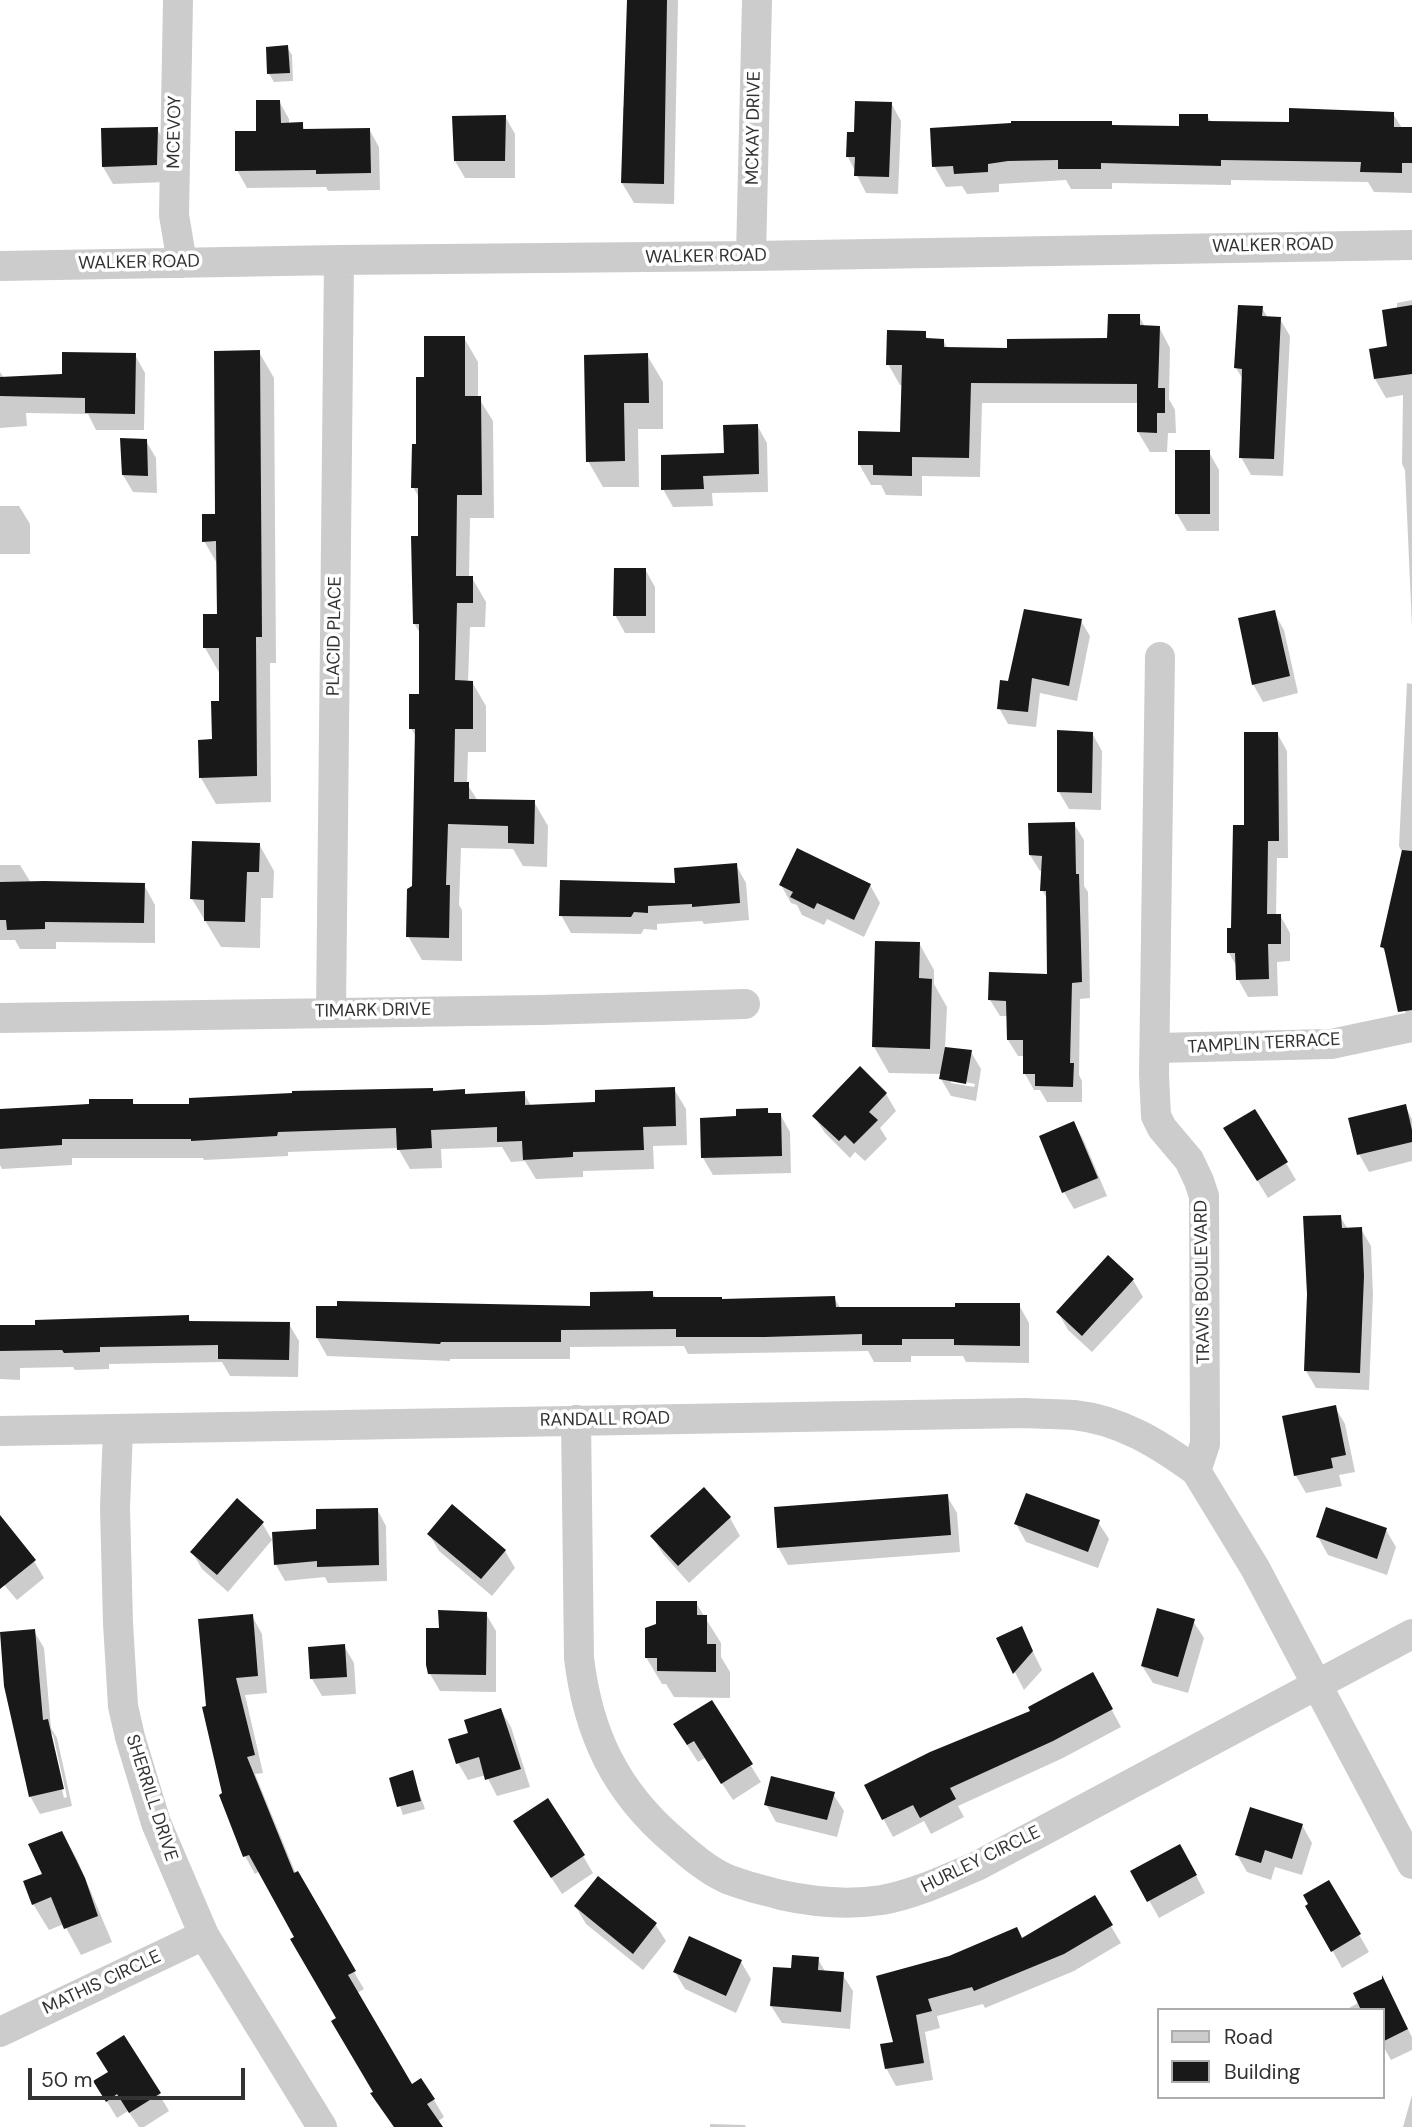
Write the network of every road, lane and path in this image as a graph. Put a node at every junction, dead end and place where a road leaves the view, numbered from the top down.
1 (178, 0) edge
2 (757, 0) edge
3 (1412, 245) edge
4 (751, 256) junction
5 (339, 260) junction
6 (182, 262) junction
7 (0, 266) edge
8 (1160, 657) dead end
9 (745, 1004) dead end
10 (331, 1012) junction
11 (0, 1018) edge
12 (1412, 1027) edge
13 (1156, 1048) junction
14 (576, 1420) junction
15 (118, 1429) junction
16 (0, 1431) edge
17 (1196, 1471) junction
18 (1412, 1634) edge
19 (1317, 1684) junction
20 (1412, 1864) edge
21 (204, 1935) junction
22 (0, 2032) edge
23 (322, 2127) edge

1 - 6 street, MCEVOY
2 - 4 street, MCKAY DRIVE
3 - 4 street, WALKER ROAD
4 - 5 street, WALKER ROAD
5 - 6 street, WALKER ROAD
5 - 10 street, PLACID PLACE
6 - 7 street, WALKER ROAD
8 - 13 street, TRAVIS BOULEVARD
9 - 10 street, TIMARK DRIVE
10 - 11 street, TIMARK DRIVE
12 - 13 street, TAMPLIN TERRACE
13 - 17 street, TRAVIS BOULEVARD
14 - 15 street, RANDALL ROAD
14 - 17 street, RANDALL ROAD
14 - 19 street, HURLEY CIRCLE
15 - 16 street, RANDALL ROAD
15 - 21 street, SHERRILL DRIVE
17 - 19 street
18 - 19 street, HURLEY CIRCLE
19 - 20 street
21 - 22 street, MATHIS CIRCLE
21 - 23 street, SHERRILL DRIVE

